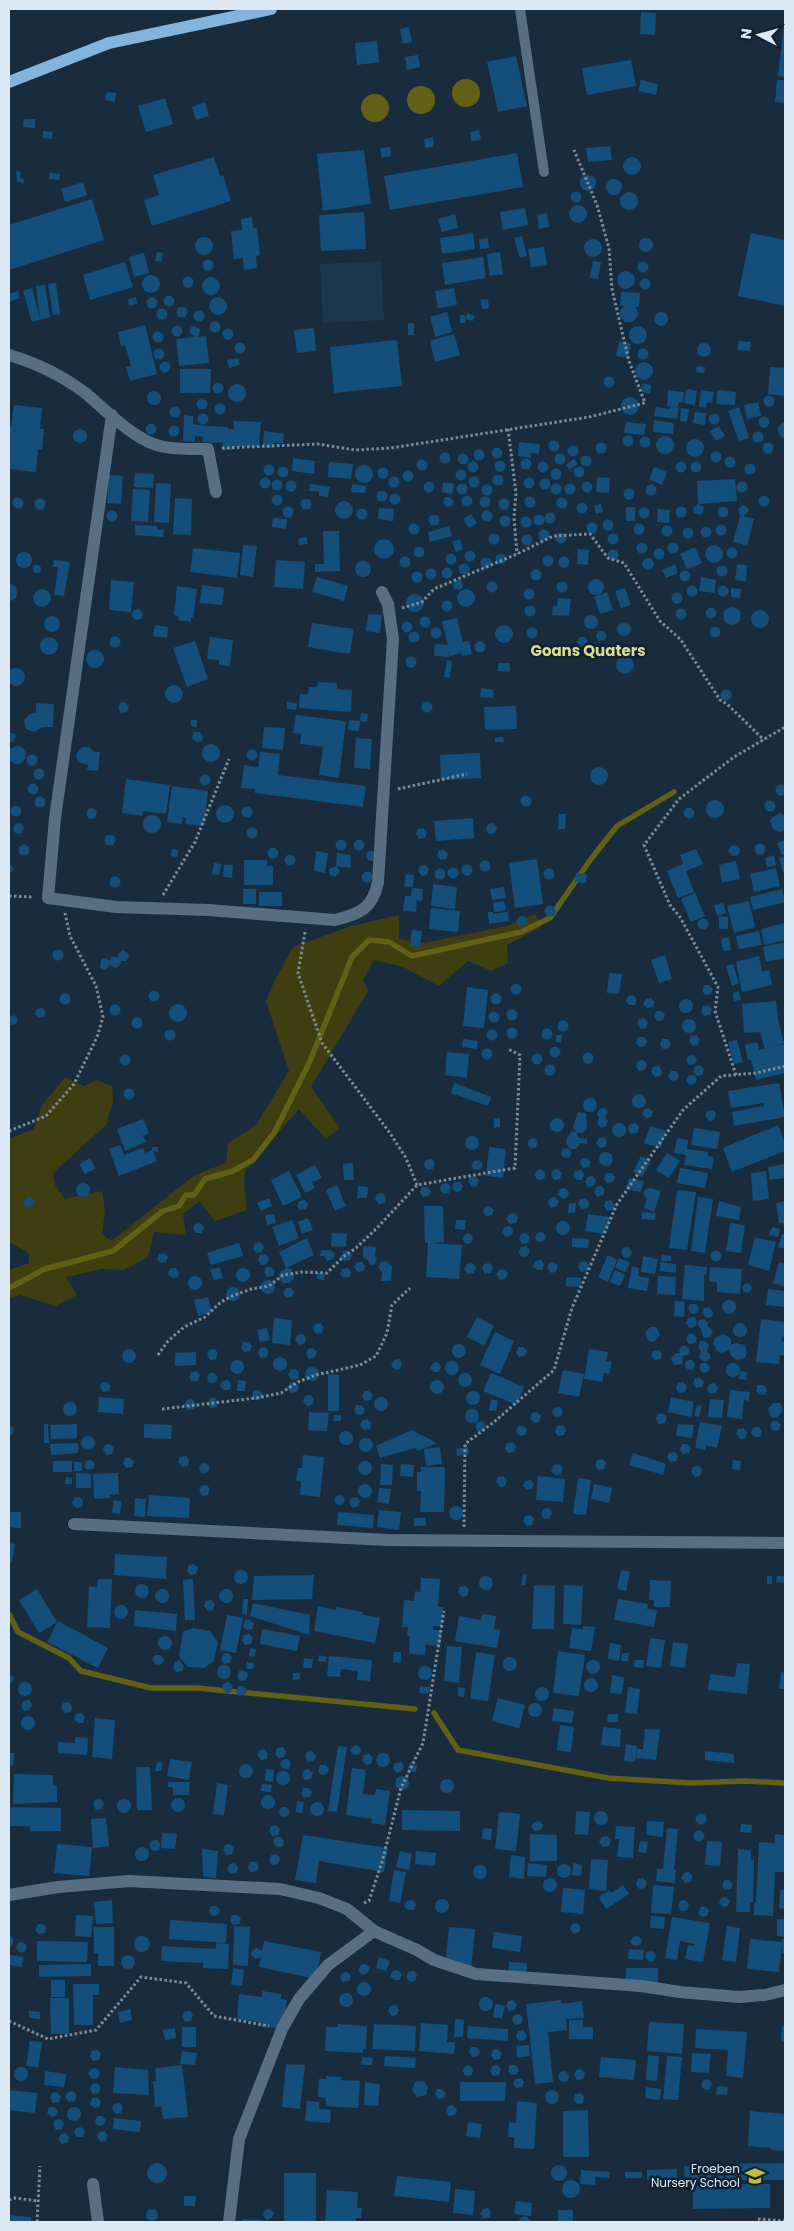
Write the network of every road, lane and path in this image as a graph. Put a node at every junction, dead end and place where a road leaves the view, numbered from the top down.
1 (271, 9) edge
2 (520, 9) edge
3 (9, 82) edge
4 (574, 150) dead end
5 (544, 172) dead end
6 (9, 355) edge
7 (112, 416) junction
8 (508, 429) junction
9 (208, 449) junction
10 (216, 492) dead end
11 (517, 554) junction
12 (382, 592) dead end
13 (389, 612) junction
14 (785, 728) edge
15 (764, 740) junction
16 (229, 759) dead end
17 (467, 774) dead end
18 (382, 792) junction
19 (9, 896) edge
20 (48, 898) junction
21 (63, 901) junction
22 (155, 908) junction
23 (308, 919) junction
24 (508, 1048) dead end
25 (785, 1066) edge
26 (736, 1075) junction
27 (9, 1131) edge
28 (417, 1185) junction
29 (410, 1288) dead end
30 (158, 1355) dead end
31 (162, 1409) dead end
32 (74, 1524) dead end
33 (464, 1540) junction
34 (785, 1543) edge
35 (444, 1611) dead end
36 (9, 1895) edge
37 (347, 1910) junction
38 (374, 1931) junction
39 (785, 1990) edge
40 (9, 2022) edge
41 (282, 2029) junction
42 (40, 2166) dead end
43 (93, 2184) dead end
44 (9, 2200) edge
45 (38, 2201) junction
46 (785, 2220) edge
47 (758, 2221) edge
48 (37, 2222) edge
49 (98, 2222) edge
50 (229, 2222) edge

1 - 3 main road
2 - 5 lane
4 - 8 path
6 - 7 street
7 - 9 street
7 - 20 street
8 - 9 path
8 - 11 path
9 - 10 street
11 - 13 path
11 - 15 path
12 - 13 street
13 - 18 street
14 - 15 path
15 - 26 path
16 - 22 path
17 - 18 path
18 - 23 street
19 - 20 path
20 - 21 street
21 - 22 street
21 - 27 path
22 - 23 street
23 - 28 path
24 - 28 path
25 - 26 path
26 - 33 path
28 - 30 path
29 - 31 path
32 - 33 street
33 - 34 street
35 - 37 path
36 - 37 street
37 - 38 street
38 - 39 street
38 - 41 street
40 - 41 path
41 - 50 street
42 - 45 path
43 - 49 street
44 - 45 path
45 - 48 path
46 - 47 path

